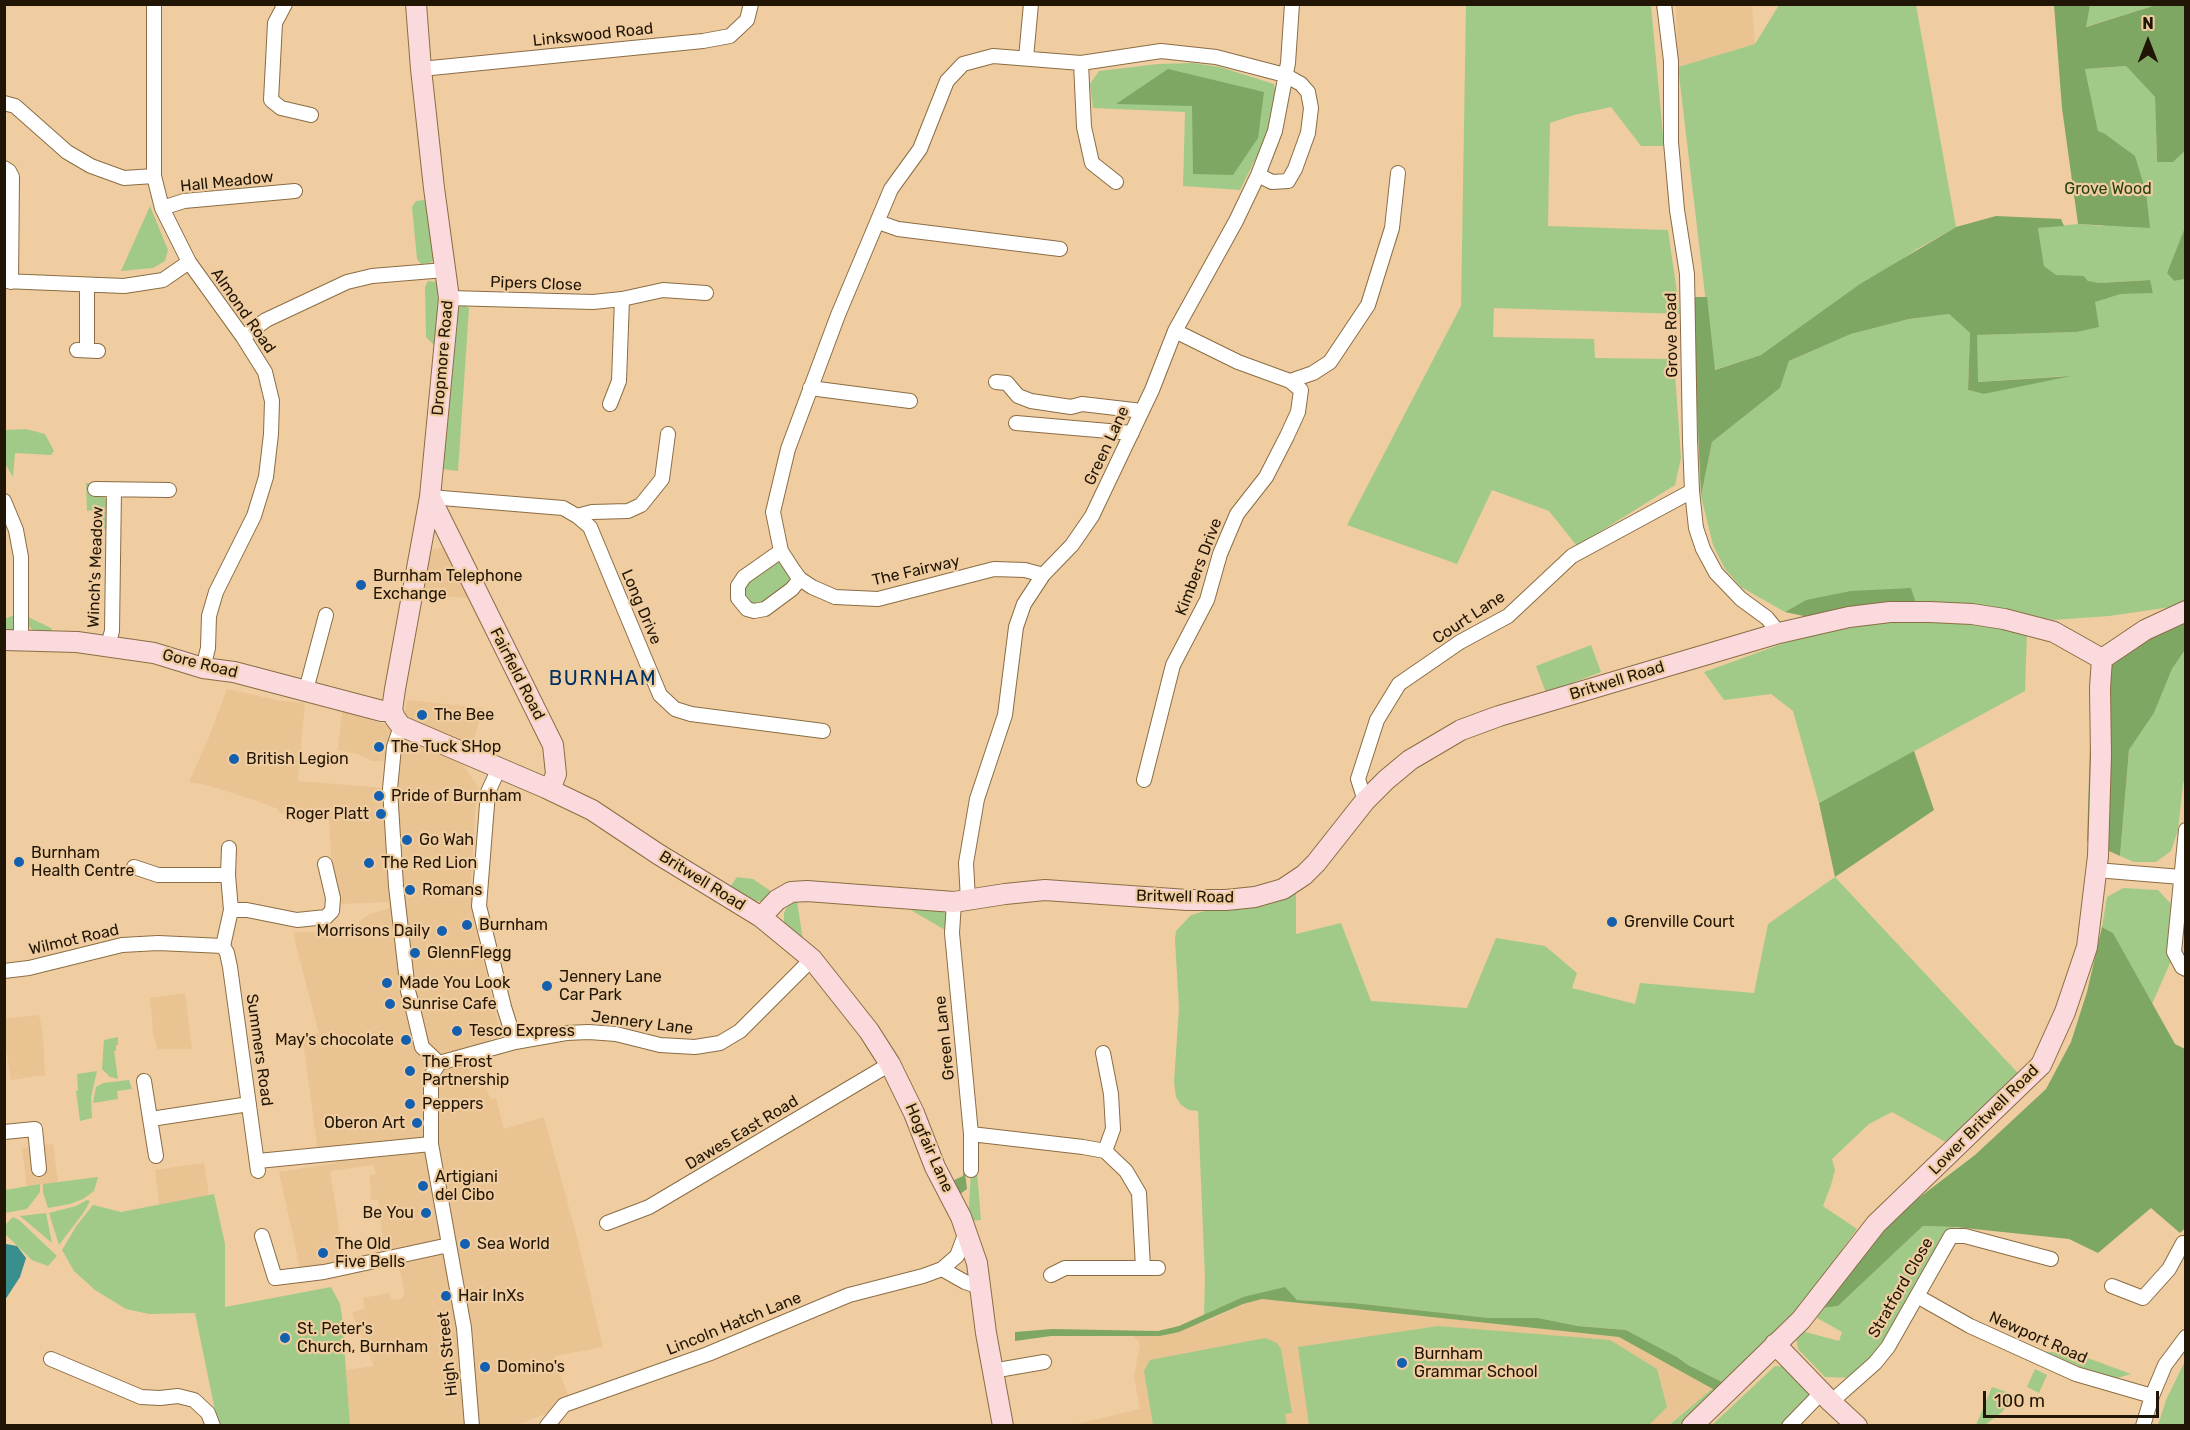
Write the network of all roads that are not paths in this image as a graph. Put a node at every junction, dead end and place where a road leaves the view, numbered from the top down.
1 (154, 4) edge
2 (285, 4) edge
3 (416, 4) edge
4 (751, 4) edge
5 (1031, 4) edge
6 (1292, 4) edge
7 (1664, 4) edge
8 (1026, 58) junction
9 (1082, 63) junction
10 (421, 69) junction
11 (1285, 75) junction
12 (4, 103) edge
13 (311, 115) dead end
14 (4, 168) edge
15 (1398, 173) dead end
16 (1258, 175) junction
17 (154, 176) junction
18 (1116, 182) dead end
19 (295, 191) dead end
20 (162, 208) junction
21 (878, 222) junction
22 (1060, 249) dead end
23 (189, 262) junction
24 (445, 270) junction
25 (8, 281) edge
26 (87, 285) junction
27 (706, 293) dead end
28 (449, 298) junction
29 (622, 299) junction
30 (1175, 331) junction
31 (243, 337) junction
32 (87, 350) dead end
33 (1290, 381) junction
34 (996, 382) dead end
35 (810, 388) junction
36 (910, 401) dead end
37 (610, 404) dead end
38 (1142, 411) junction
39 (1016, 423) dead end
40 (1132, 433) junction
41 (668, 434) dead end
42 (95, 489) dead end
43 (114, 490) junction
44 (169, 490) dead end
45 (1692, 491) junction
46 (430, 497) junction
47 (4, 501) edge
48 (577, 516) junction
49 (8, 520) edge
50 (425, 528) junction
51 (445, 530) junction
52 (781, 551) junction
53 (1043, 575) junction
54 (800, 579) junction
55 (2186, 612) edge
56 (319, 622) dead end
57 (1779, 633) junction
58 (13, 640) edge
59 (108, 645) junction
60 (2102, 659) junction
61 (203, 668) junction
62 (306, 690) junction
63 (396, 718) junction
64 (823, 731) dead end
65 (499, 768) junction
66 (1144, 780) dead end
67 (550, 790) junction
68 (1365, 801) junction
69 (2186, 830) edge
70 (229, 848) dead end
71 (326, 864) dead end
72 (134, 867) dead end
73 (2096, 870) junction
74 (228, 875) junction
75 (2181, 877) junction
76 (961, 901) junction
77 (231, 910) junction
78 (761, 917) junction
79 (223, 946) junction
80 (812, 959) junction
81 (2186, 969) edge
82 (4, 971) edge
83 (515, 1042) junction
84 (1103, 1053) dead end
85 (438, 1063) junction
86 (890, 1064) junction
87 (144, 1081) dead end
88 (249, 1104) junction
89 (150, 1119) junction
90 (4, 1132) edge
91 (971, 1134) junction
92 (431, 1144) junction
93 (1105, 1151) junction
94 (156, 1156) dead end
95 (39, 1169) dead end
96 (971, 1170) dead end
97 (607, 1223) dead end
98 (966, 1231) junction
99 (262, 1236) dead end
100 (2182, 1243) dead end
101 (449, 1245) junction
102 (2051, 1259) dead end
103 (2180, 1260) edge
104 (1143, 1268) junction
105 (1158, 1268) dead end
106 (942, 1269) junction
107 (1052, 1275) dead end
108 (2112, 1286) dead end
109 (980, 1287) junction
110 (1917, 1296) junction
111 (2186, 1337) edge
112 (1775, 1344) junction
113 (51, 1359) dead end
114 (1044, 1362) dead end
115 (992, 1371) junction
116 (2152, 1396) junction
117 (1826, 1398) junction
118 (473, 1423) edge
119 (213, 1425) edge
120 (547, 1425) edge
121 (1003, 1425) edge
122 (1692, 1425) edge
123 (1789, 1425) edge
124 (1857, 1425) edge
125 (2143, 1425) edge

1 - 17 street, Almond Road
2 - 13 street
3 - 10 street, Dropmore Road
4 - 10 street, Linkswood Road
5 - 8 street
6 - 11 street, Green Lane
7 - 45 street, Grove Road
8 - 9 street, The Fairway
8 - 21 street, The Fairway
9 - 11 street, The Fairway
9 - 18 street
10 - 24 street, Dropmore Road
11 - 16 street, Green Lane
11 - 16 street
12 - 17 street
14 - 25 street
15 - 33 street
16 - 30 street, Green Lane
17 - 20 street, Almond Road
19 - 20 street, Hall Meadow
20 - 23 street, Almond Road
21 - 22 street
21 - 35 street, The Fairway
23 - 26 street
23 - 31 street, Almond Road
24 - 28 street, Dropmore Road
24 - 31 street
25 - 26 street
26 - 32 street
27 - 29 street, Pipers Close
28 - 29 street, Pipers Close
28 - 46 street, Dropmore Road
29 - 37 street
30 - 33 street
30 - 38 street, Green Lane
31 - 61 street, Almond Road
33 - 66 street, Kimbers Drive
34 - 38 street
35 - 36 street
35 - 52 street, The Fairway
38 - 40 street, Green Lane
39 - 40 street
40 - 53 street, Green Lane
41 - 48 street
42 - 43 street, Winch's Meadow
43 - 44 street, Winch's Meadow
43 - 59 street, Winch's Meadow
45 - 57 street, Grove Road
45 - 68 street, Court Lane
46 - 48 street
46 - 50 street, Dropmore Road
46 - 51 street, Fairfield Road
47 - 49 street
48 - 64 street, Long Drive
49 - 58 street
50 - 51 street
50 - 63 street, Dropmore Road
51 - 67 street, Fairfield Road
52 - 54 street, The Fairway
52 - 54 street
53 - 54 street, The Fairway
53 - 76 street, Green Lane
55 - 60 street
56 - 62 street
57 - 60 street, Britwell Road
57 - 68 street, Britwell Road
58 - 59 street, Gore Road
59 - 61 street, Gore Road
60 - 73 street, Lower Britwell Road
61 - 62 street, Gore Road
62 - 63 street, Gore Road
63 - 65 street, Britwell Road
63 - 85 street
65 - 67 street, Britwell Road
65 - 83 street
67 - 78 street, Britwell Road
68 - 76 street, Britwell Road
69 - 75 street
70 - 74 street
71 - 77 street
72 - 74 street
73 - 75 street
73 - 112 street, Lower Britwell Road
74 - 77 street
75 - 81 street
76 - 78 street, Britwell Road
76 - 91 street, Green Lane
77 - 79 street
78 - 80 street, Hogfair Lane
79 - 82 street, Wilmot Road
79 - 88 street, Summers Road
80 - 83 street, Jennery Lane
80 - 86 street, Hogfair Lane
83 - 85 street, Jennery Lane
84 - 93 street
85 - 92 street, High Street
86 - 97 street, Dawes East Road
86 - 98 street, Hogfair Lane
87 - 89 street
88 - 89 street
88 - 92 street, Summers Road
89 - 94 street
90 - 95 street
91 - 93 street
91 - 96 street, Green Lane
92 - 101 street, High Street
93 - 104 street
98 - 106 street
98 - 109 street, Hogfair Lane
99 - 101 street
100 - 103 street
101 - 118 street, High Street
102 - 110 street, Stratford Close
103 - 108 street
104 - 105 street
104 - 107 street
106 - 109 street
106 - 120 street, Lincoln Hatch Lane
109 - 115 street, Hogfair Lane
110 - 116 street, Newport Road
110 - 117 street, Stratford Close
111 - 116 street
112 - 117 street
112 - 122 street, Lower Britwell Road
113 - 119 street
114 - 115 street
115 - 121 street, Hogfair Lane
116 - 125 street
117 - 123 street, Stratford Close
117 - 124 street

